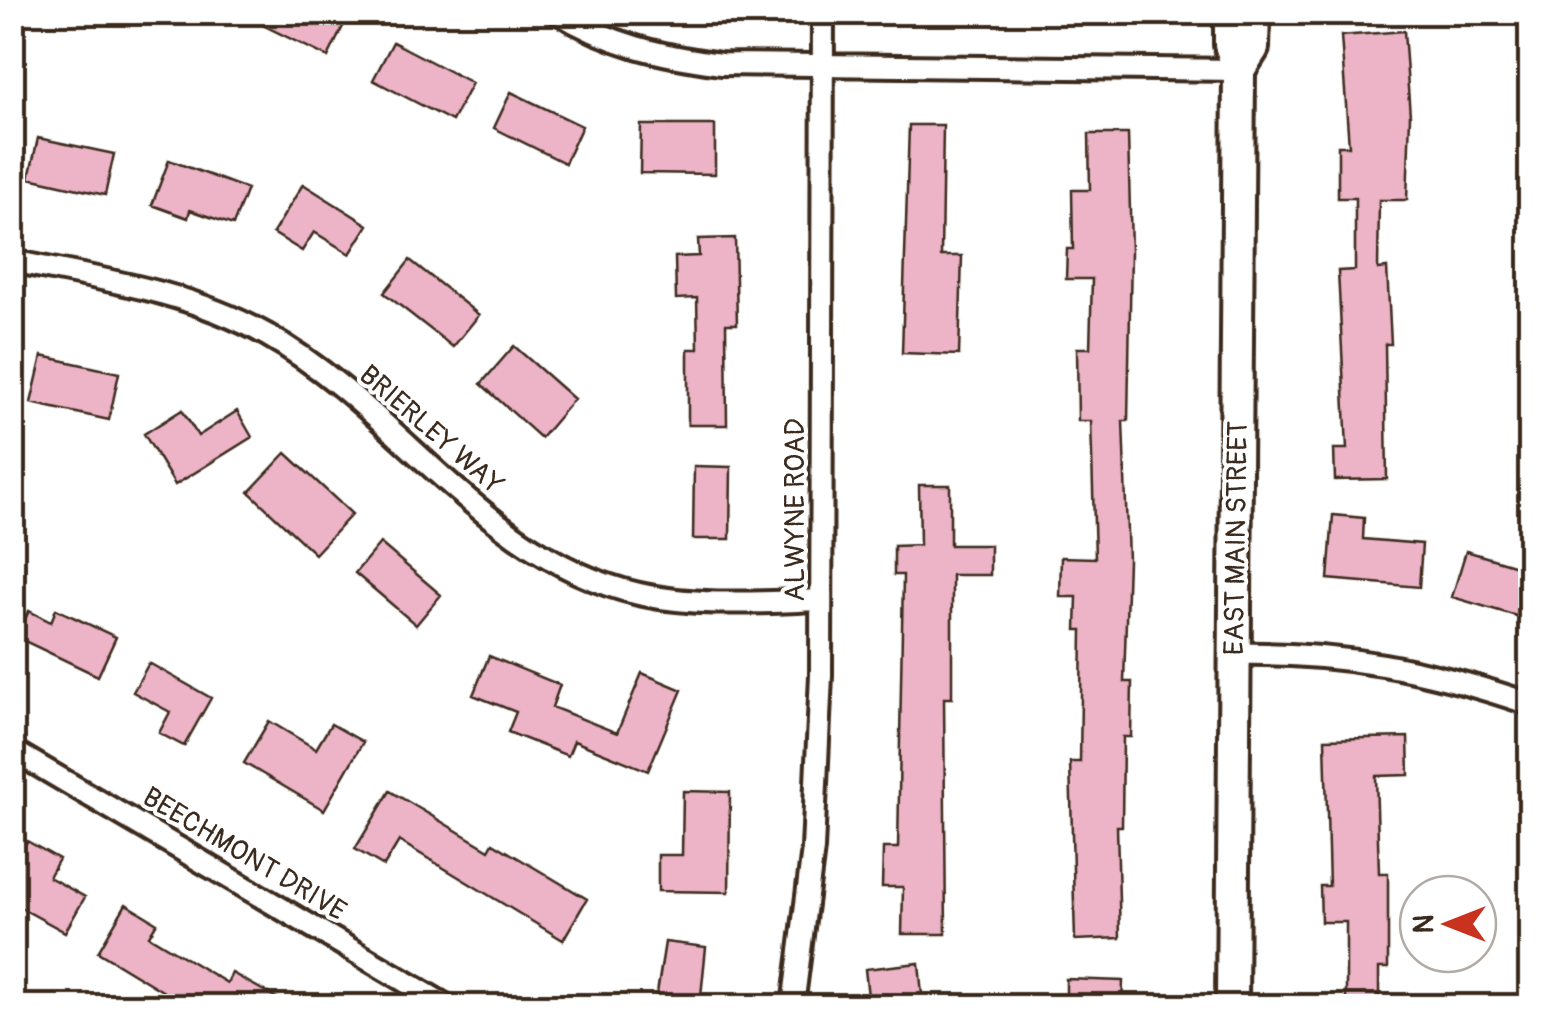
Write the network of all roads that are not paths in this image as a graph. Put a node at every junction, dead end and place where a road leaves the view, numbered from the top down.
1 (557, 12) edge
2 (823, 12) edge
3 (1230, 12) edge
4 (1254, 12) edge
5 (824, 68) junction
6 (1239, 70) junction
7 (12, 262) edge
8 (821, 600) junction
9 (1234, 654) junction
10 (1530, 704) edge
11 (12, 750) edge
12 (447, 1006) edge
13 (794, 1006) edge
14 (1232, 1006) edge

1 - 5 street
2 - 5 street, ALWYNE ROAD
3 - 6 main road, EAST MAIN STREET
4 - 6 main road, EAST MAIN STREET
5 - 6 street
5 - 8 street, ALWYNE ROAD
6 - 9 main road, EAST MAIN STREET
7 - 8 street, BRIERLEY WAY
8 - 13 street, ALWYNE ROAD
9 - 10 street
9 - 14 main road, EAST MAIN STREET
11 - 12 street, BEECHMONT DRIVE

